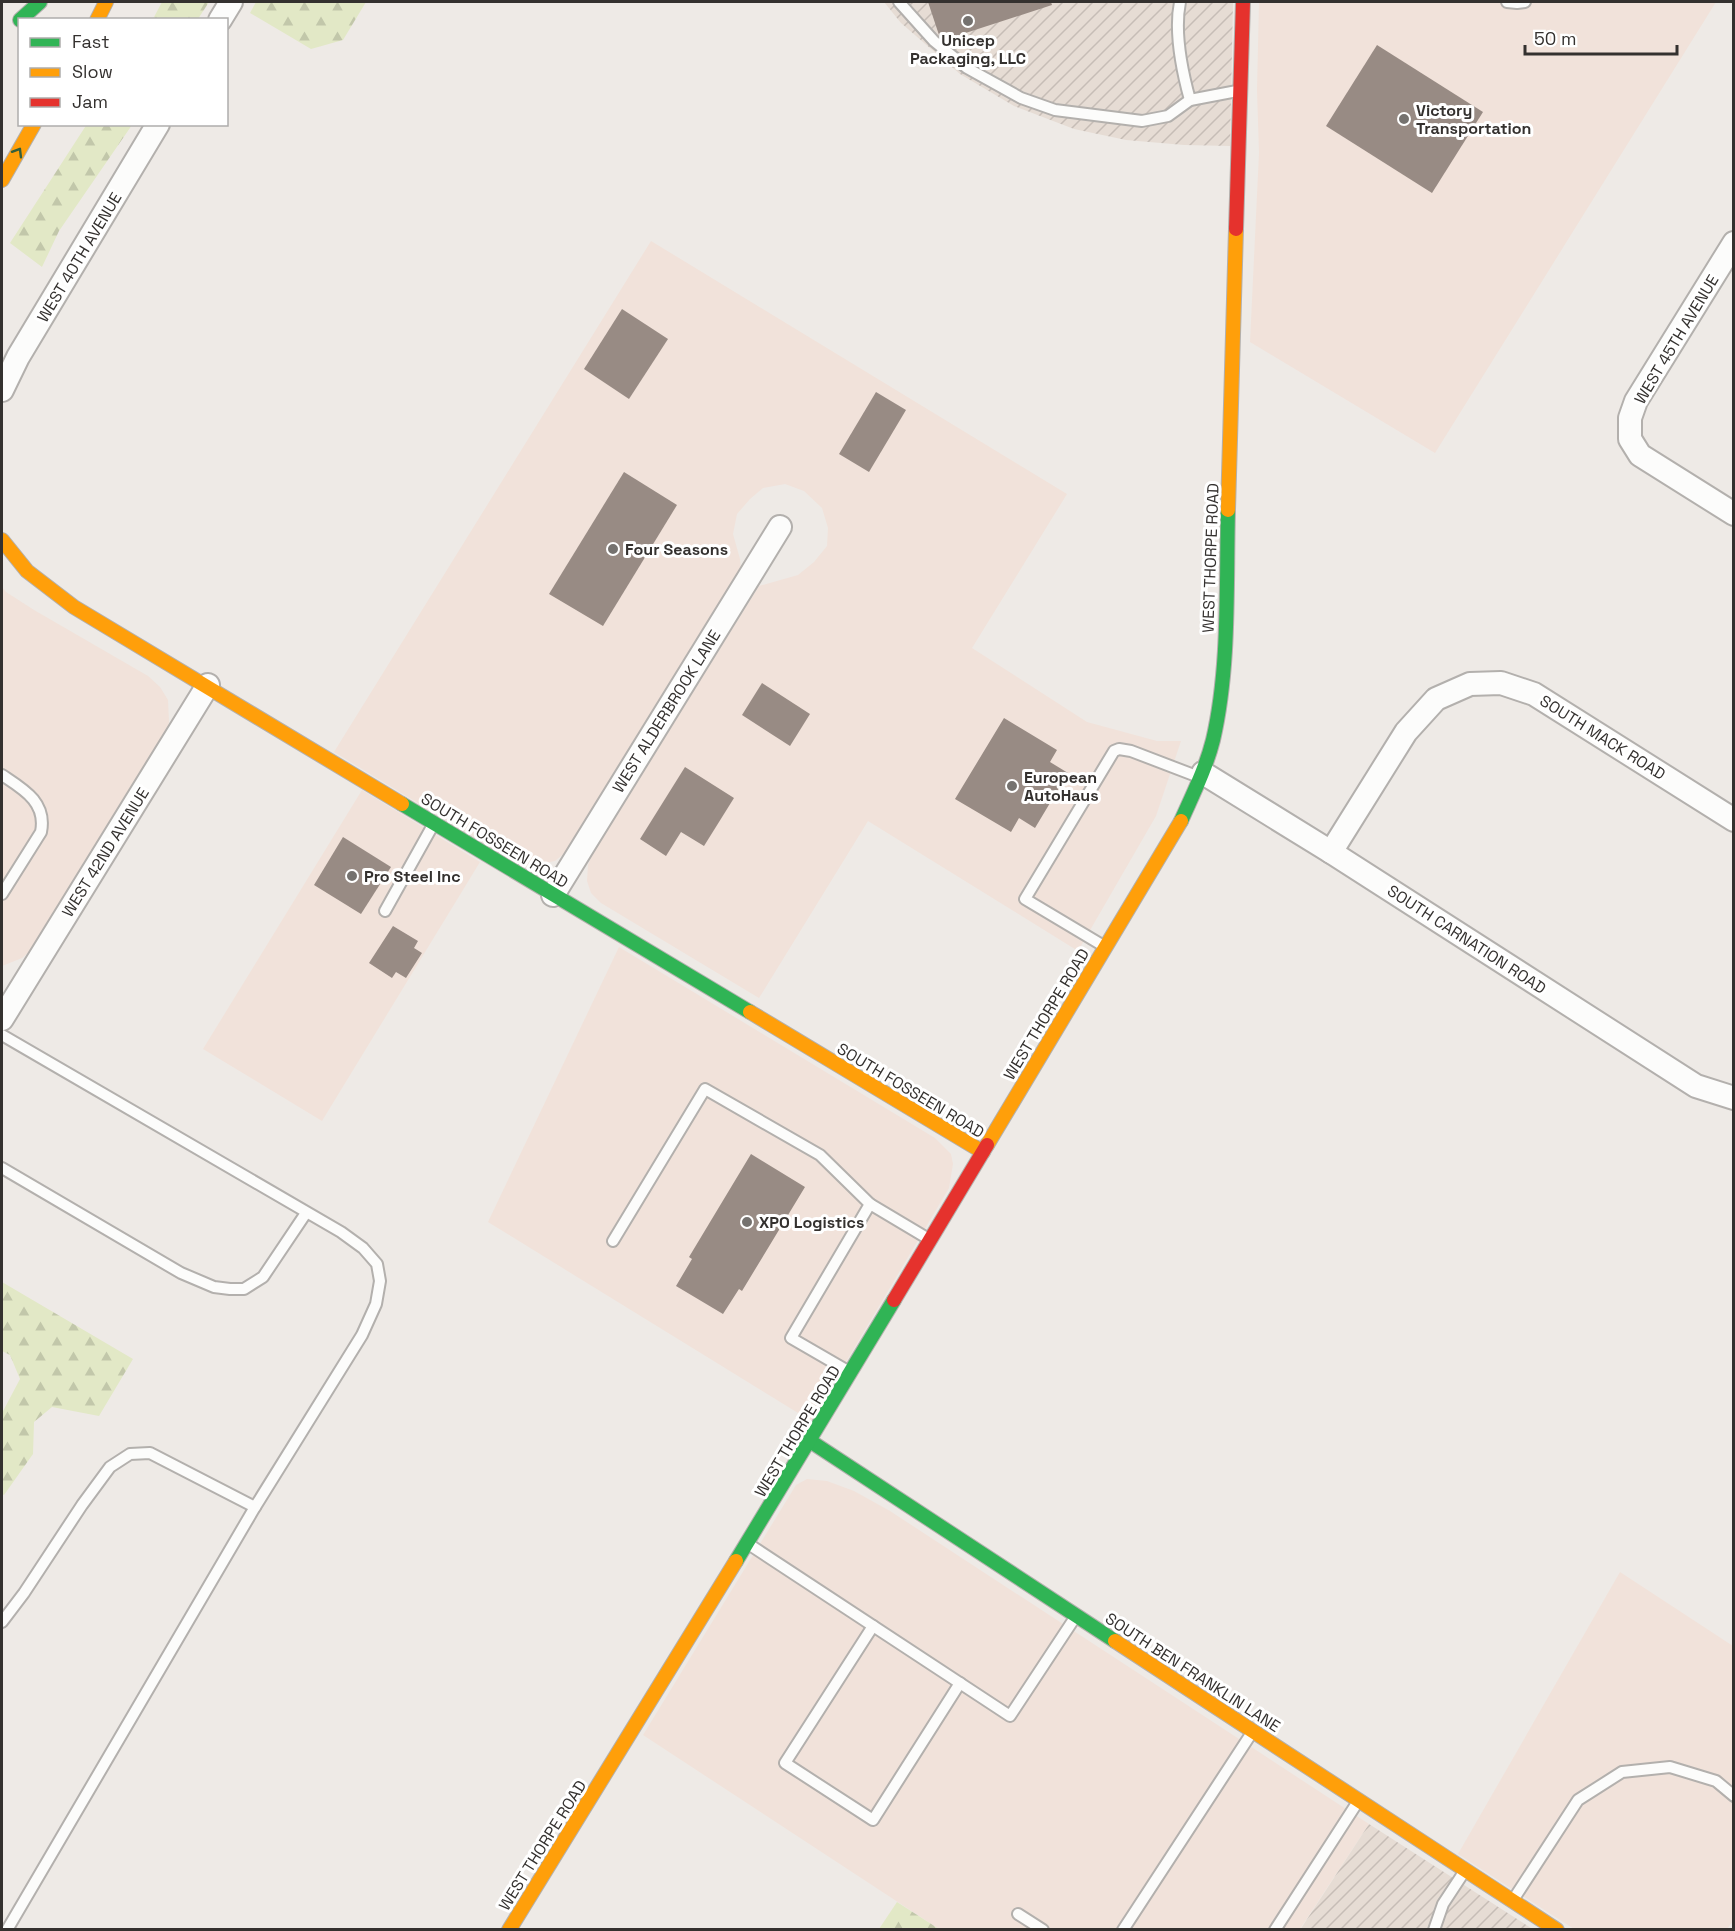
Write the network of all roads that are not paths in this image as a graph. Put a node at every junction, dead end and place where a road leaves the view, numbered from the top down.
1 (40, 2) edge
2 (106, 2) edge
3 (231, 2) edge
4 (899, 2) edge
5 (1180, 2) edge
6 (1243, 2) edge
7 (1506, 2) edge
8 (1524, 2) edge
9 (22, 18) edge
10 (98, 18) edge
11 (221, 18) edge
12 (1240, 91) junction
13 (1191, 100) junction
14 (33, 126) edge
15 (157, 126) edge
16 (2, 180) edge
17 (1734, 243) edge
18 (2, 390) edge
19 (1734, 514) edge
20 (780, 527) dead end
21 (2, 540) edge
22 (208, 685) junction
23 (2, 775) edge
24 (1202, 776) junction
25 (1734, 820) edge
26 (435, 823) junction
27 (1331, 852) junction
28 (2, 894) edge
29 (553, 895) junction
30 (385, 911) dead end
31 (1105, 947) junction
32 (2, 1019) edge
33 (2, 1035) edge
34 (1734, 1098) edge
35 (983, 1152) junction
36 (2, 1168) edge
37 (870, 1204) junction
38 (306, 1213) junction
39 (931, 1240) junction
40 (613, 1241) dead end
41 (851, 1373) junction
42 (810, 1441) junction
43 (255, 1508) junction
44 (747, 1544) junction
45 (1077, 1616) junction
46 (2, 1622) edge
47 (873, 1626) junction
48 (960, 1683) junction
49 (1253, 1731) junction
50 (1734, 1796) edge
51 (1359, 1800) junction
52 (1465, 1869) junction
53 (1513, 1900) junction
54 (1018, 1914) dead end
55 (7, 1929) edge
56 (508, 1929) edge
57 (1043, 1929) edge
58 (1124, 1929) edge
59 (1275, 1929) edge
60 (1434, 1929) edge
61 (1557, 1929) edge

1 - 9 main road
2 - 10 main road
3 - 11 street
4 - 13 lane
5 - 13 lane
6 - 12 main road, WEST THORPE ROAD
7 - 8 lane
12 - 13 lane
12 - 24 main road, WEST THORPE ROAD
16 -> 14 main road
15 - 18 street, WEST 40TH AVENUE
17 - 19 street, WEST 45TH AVENUE
20 - 29 street, WEST ALDERBROOK LANE
21 - 22 main road, SOUTH FOSSEEN ROAD
22 - 26 main road, SOUTH FOSSEEN ROAD
22 - 32 street, WEST 42ND AVENUE
23 - 28 lane
24 - 27 street, SOUTH CARNATION ROAD
24 - 31 main road, WEST THORPE ROAD
24 - 31 lane
25 - 27 street, SOUTH MACK ROAD
26 - 29 main road, SOUTH FOSSEEN ROAD
26 - 30 lane
27 - 34 street, SOUTH CARNATION ROAD
29 - 35 main road, SOUTH FOSSEEN ROAD
31 - 35 main road, WEST THORPE ROAD
33 - 38 lane
35 - 39 main road, WEST THORPE ROAD
36 - 38 lane
37 - 39 lane
37 - 40 lane
37 - 41 lane
38 - 43 lane
39 - 41 main road, WEST THORPE ROAD
41 - 42 main road, WEST THORPE ROAD
42 - 44 main road, WEST THORPE ROAD
42 - 45 main road, SOUTH BEN FRANKLIN LANE
43 - 46 lane
43 - 55 lane
44 - 47 lane
44 - 56 main road, WEST THORPE ROAD
45 - 48 lane
45 - 49 main road, SOUTH BEN FRANKLIN LANE
47 - 48 lane
47 - 48 lane
49 - 51 main road, SOUTH BEN FRANKLIN LANE
49 - 58 lane
50 - 53 lane
51 - 52 main road, SOUTH BEN FRANKLIN LANE
51 - 59 lane
52 - 53 main road, SOUTH BEN FRANKLIN LANE
52 - 60 lane
53 - 61 main road, SOUTH BEN FRANKLIN LANE
54 - 57 lane

